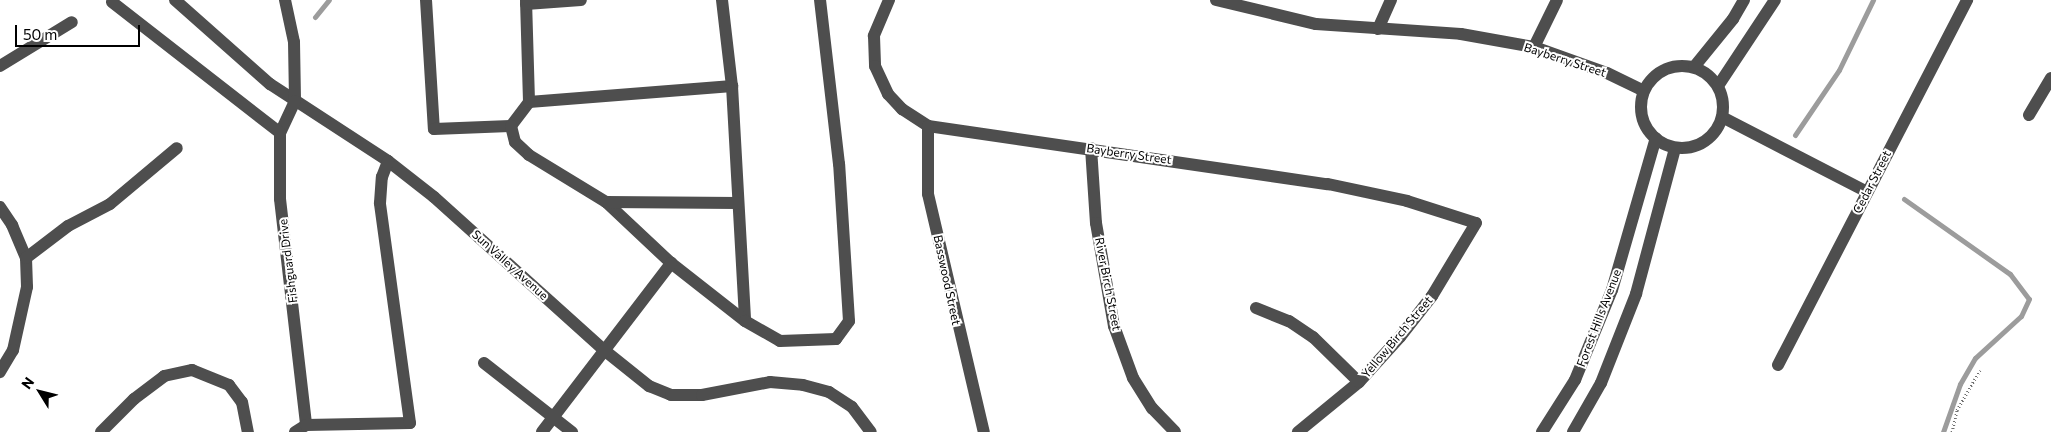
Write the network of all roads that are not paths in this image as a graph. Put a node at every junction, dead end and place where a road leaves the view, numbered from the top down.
1 (175, 0) edge
2 (285, 0) edge
3 (426, 0) edge
4 (581, 0) edge
5 (722, 0) edge
6 (820, 0) edge
7 (889, 0) edge
8 (1216, 0) edge
9 (1391, 0) edge
10 (1557, 0) edge
11 (1744, 0) edge
12 (1775, 0) edge
13 (1966, 0) edge
14 (112, 2) dead end
15 (526, 2) edge
16 (72, 22) dead end
17 (1378, 29) junction
18 (1534, 47) junction
19 (0, 66) edge
20 (1694, 67) junction
21 (2051, 78) edge
22 (732, 86) junction
23 (1718, 86) junction
24 (1644, 91) junction
25 (295, 101) junction
26 (529, 102) junction
27 (2029, 115) dead end
28 (1722, 117) junction
29 (511, 126) junction
30 (928, 126) junction
31 (280, 133) junction
32 (1656, 138) junction
33 (177, 148) dead end
34 (1092, 148) junction
35 (1675, 148) junction
36 (388, 161) junction
37 (1867, 192) junction
38 (606, 202) junction
39 (738, 203) junction
40 (0, 207) edge
41 (1476, 223) joint
42 (26, 258) junction
43 (671, 263) junction
44 (1256, 308) dead end
45 (745, 320) junction
46 (604, 350) junction
47 (484, 363) dead end
48 (1778, 365) dead end
49 (0, 372) edge
50 (1359, 382) junction
51 (552, 417) junction
52 (306, 425) junction
53 (102, 432) edge
54 (248, 432) edge
55 (295, 432) edge
56 (542, 432) edge
57 (572, 432) edge
58 (871, 432) edge
59 (984, 432) edge
60 (1175, 432) edge
61 (1298, 432) edge
62 (1542, 432) edge
63 (1573, 432) edge

1 - 25 street, Sun Valley Avenue
2 - 25 street
3 - 29 street
4 - 15 street
5 - 22 street
6 - 45 street
7 - 30 street, Bayberry Street
8 - 17 street, Bayberry Street
9 - 17 street
10 - 18 street
11 - 20 street
12 - 23 street
13 - 37 street, Cedar Street
14 - 31 street
15 - 26 street
16 - 19 street
17 - 18 street, Bayberry Street
18 - 24 street, Bayberry Street
20 - 23 street
20 - 24 street
21 - 27 street
22 - 26 street
22 - 39 street
23 - 28 street
24 - 32 street
25 - 31 street, Fishguard Drive
25 - 36 street, Sun Valley Avenue
26 - 29 street
28 - 35 street
28 - 37 street
29 - 38 street
30 - 34 street, Bayberry Street
30 - 59 street, Basswood Street
31 - 52 street, Fishguard Drive
32 - 35 street
32 - 62 street, Forest Hills Avenue
33 - 42 street
34 - 41 street, Bayberry Street
34 - 60 street, River Birch Street
35 - 63 street, Forest Hills Avenue
36 - 46 street, Sun Valley Avenue
36 - 52 street
37 - 48 street, Cedar Street
38 - 39 street
38 - 43 street
39 - 45 street
40 - 42 street
41 - 50 street, Yellow Birch Street
42 - 49 street
43 - 45 street
43 - 46 street
44 - 50 street
46 - 51 street
46 - 58 street, Sun Valley Avenue
47 - 51 street
50 - 61 street, Yellow Birch Street
51 - 56 street
51 - 57 street
52 - 55 street
53 - 54 street

